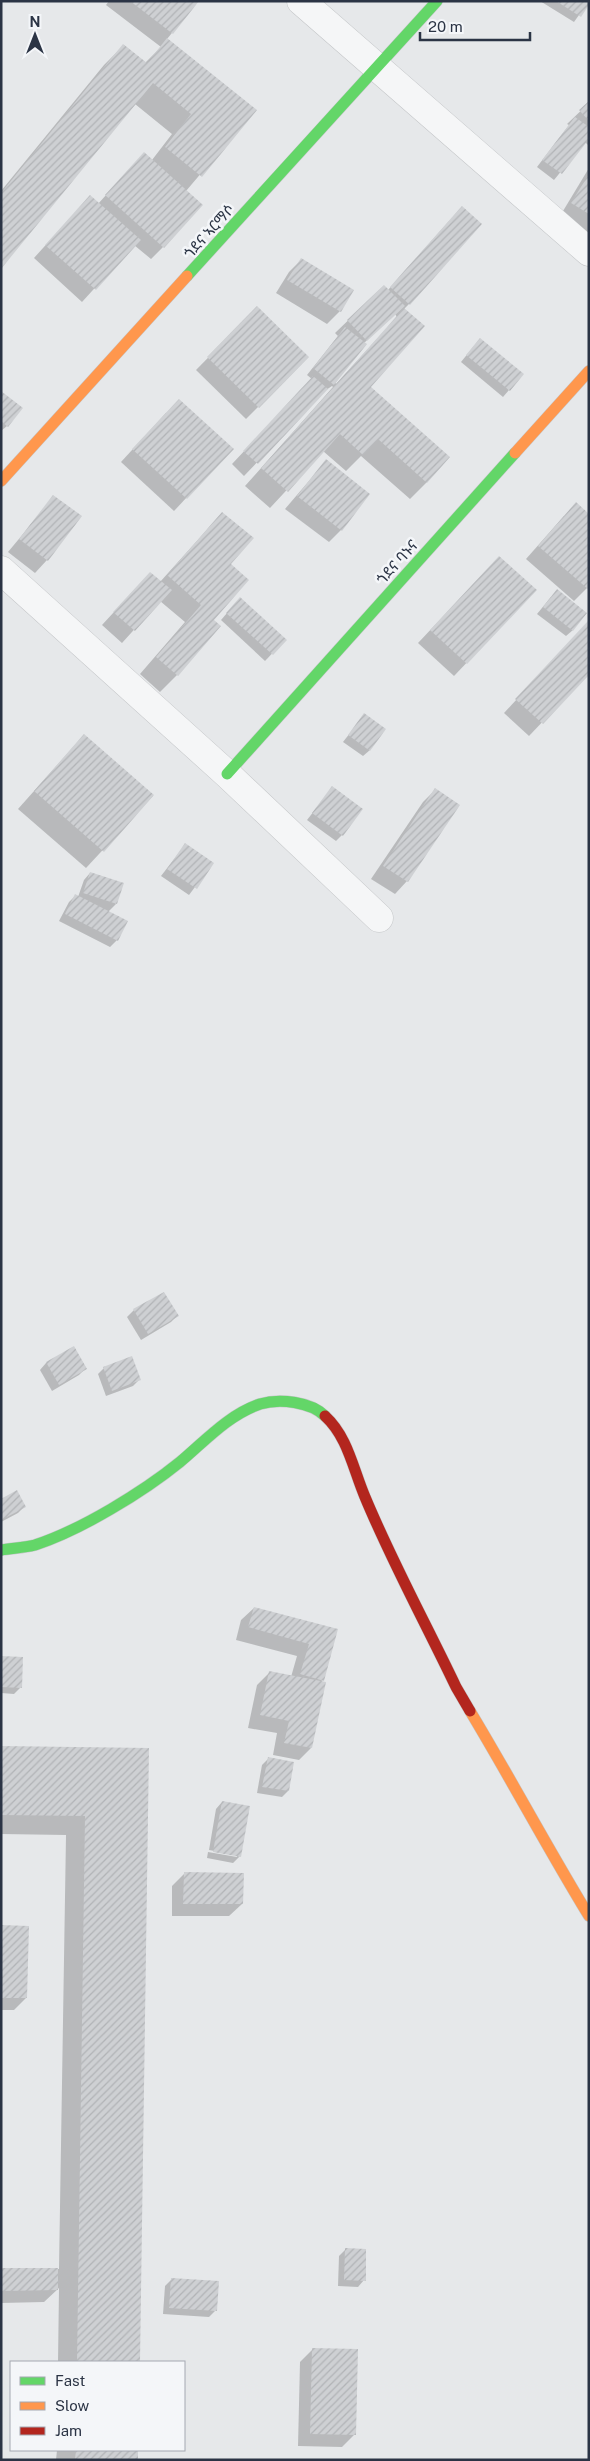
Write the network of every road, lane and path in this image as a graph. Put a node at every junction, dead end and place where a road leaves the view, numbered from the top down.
1 (301, 1) edge
2 (437, 1) edge
3 (377, 69) junction
4 (589, 252) edge
5 (589, 371) edge
6 (1, 480) edge
7 (1, 570) edge
8 (227, 774) junction
9 (379, 918) dead end
10 (1, 1550) edge
11 (589, 1916) edge

1 - 3 street
2 - 3 street, ጎደና ኣርማሶ
3 - 4 street
3 - 6 street, ጎደና ኣርማሶ
5 - 8 street, ጎደና ባኑና
7 - 8 street
8 - 9 street
10 - 11 street

